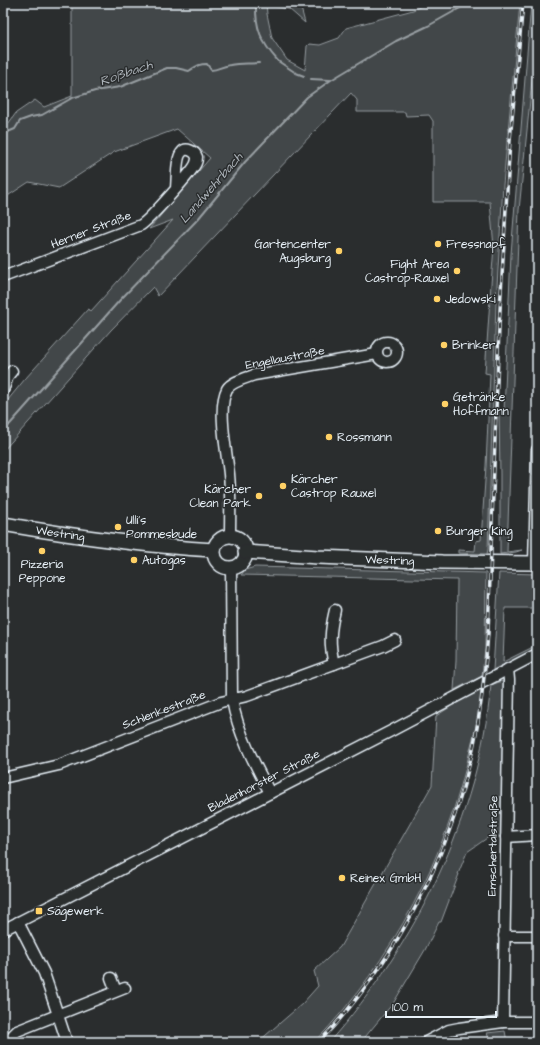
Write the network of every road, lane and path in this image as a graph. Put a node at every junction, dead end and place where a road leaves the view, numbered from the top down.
1 (176, 188) dead end
2 (3, 278) edge
3 (377, 354) dead end
4 (12, 371) dead end
5 (3, 391) edge
6 (537, 450) edge
7 (3, 524) edge
8 (230, 536) junction
9 (214, 550) junction
10 (246, 552) junction
11 (535, 563) edge
12 (231, 567) junction
13 (334, 610) dead end
14 (395, 640) dead end
15 (537, 654) edge
16 (334, 664) junction
17 (508, 670) junction
18 (232, 700) junction
19 (3, 778) edge
20 (270, 793) junction
21 (537, 835) edge
22 (506, 838) junction
23 (18, 922) junction
24 (3, 930) edge
25 (504, 936) junction
26 (537, 936) edge
27 (112, 978) dead end
28 (58, 1015) junction
29 (502, 1022) junction
30 (537, 1022) edge
31 (6, 1042) edge
32 (67, 1042) edge
33 (426, 1042) edge

1 - 2 street, Herner Straße
3 - 8 street, Engellaustraße
4 - 5 street
6 - 11 street, Westring
7 - 9 main road, Westring
8 - 9 main road
8 - 10 main road
9 - 12 main road
10 - 11 main road, Westring
10 - 12 main road
12 - 18 street
13 - 16 street
14 - 16 street, Schlenkestraße
15 - 17 street, Bladenhorster Straße
16 - 18 street, Schlenkestraße
17 - 20 street, Bladenhorster Straße
17 - 22 street, Emschertalstraße
18 - 19 street, Schlenkestraße
18 - 20 street
20 - 23 street, Bladenhorster Straße
21 - 22 street
22 - 25 street, Emschertalstraße
23 - 24 street, Bladenhorster Straße
23 - 28 street
25 - 26 street
25 - 29 street, Emschertalstraße
27 - 28 street
28 - 31 street
28 - 32 street
29 - 30 street
29 - 33 street

